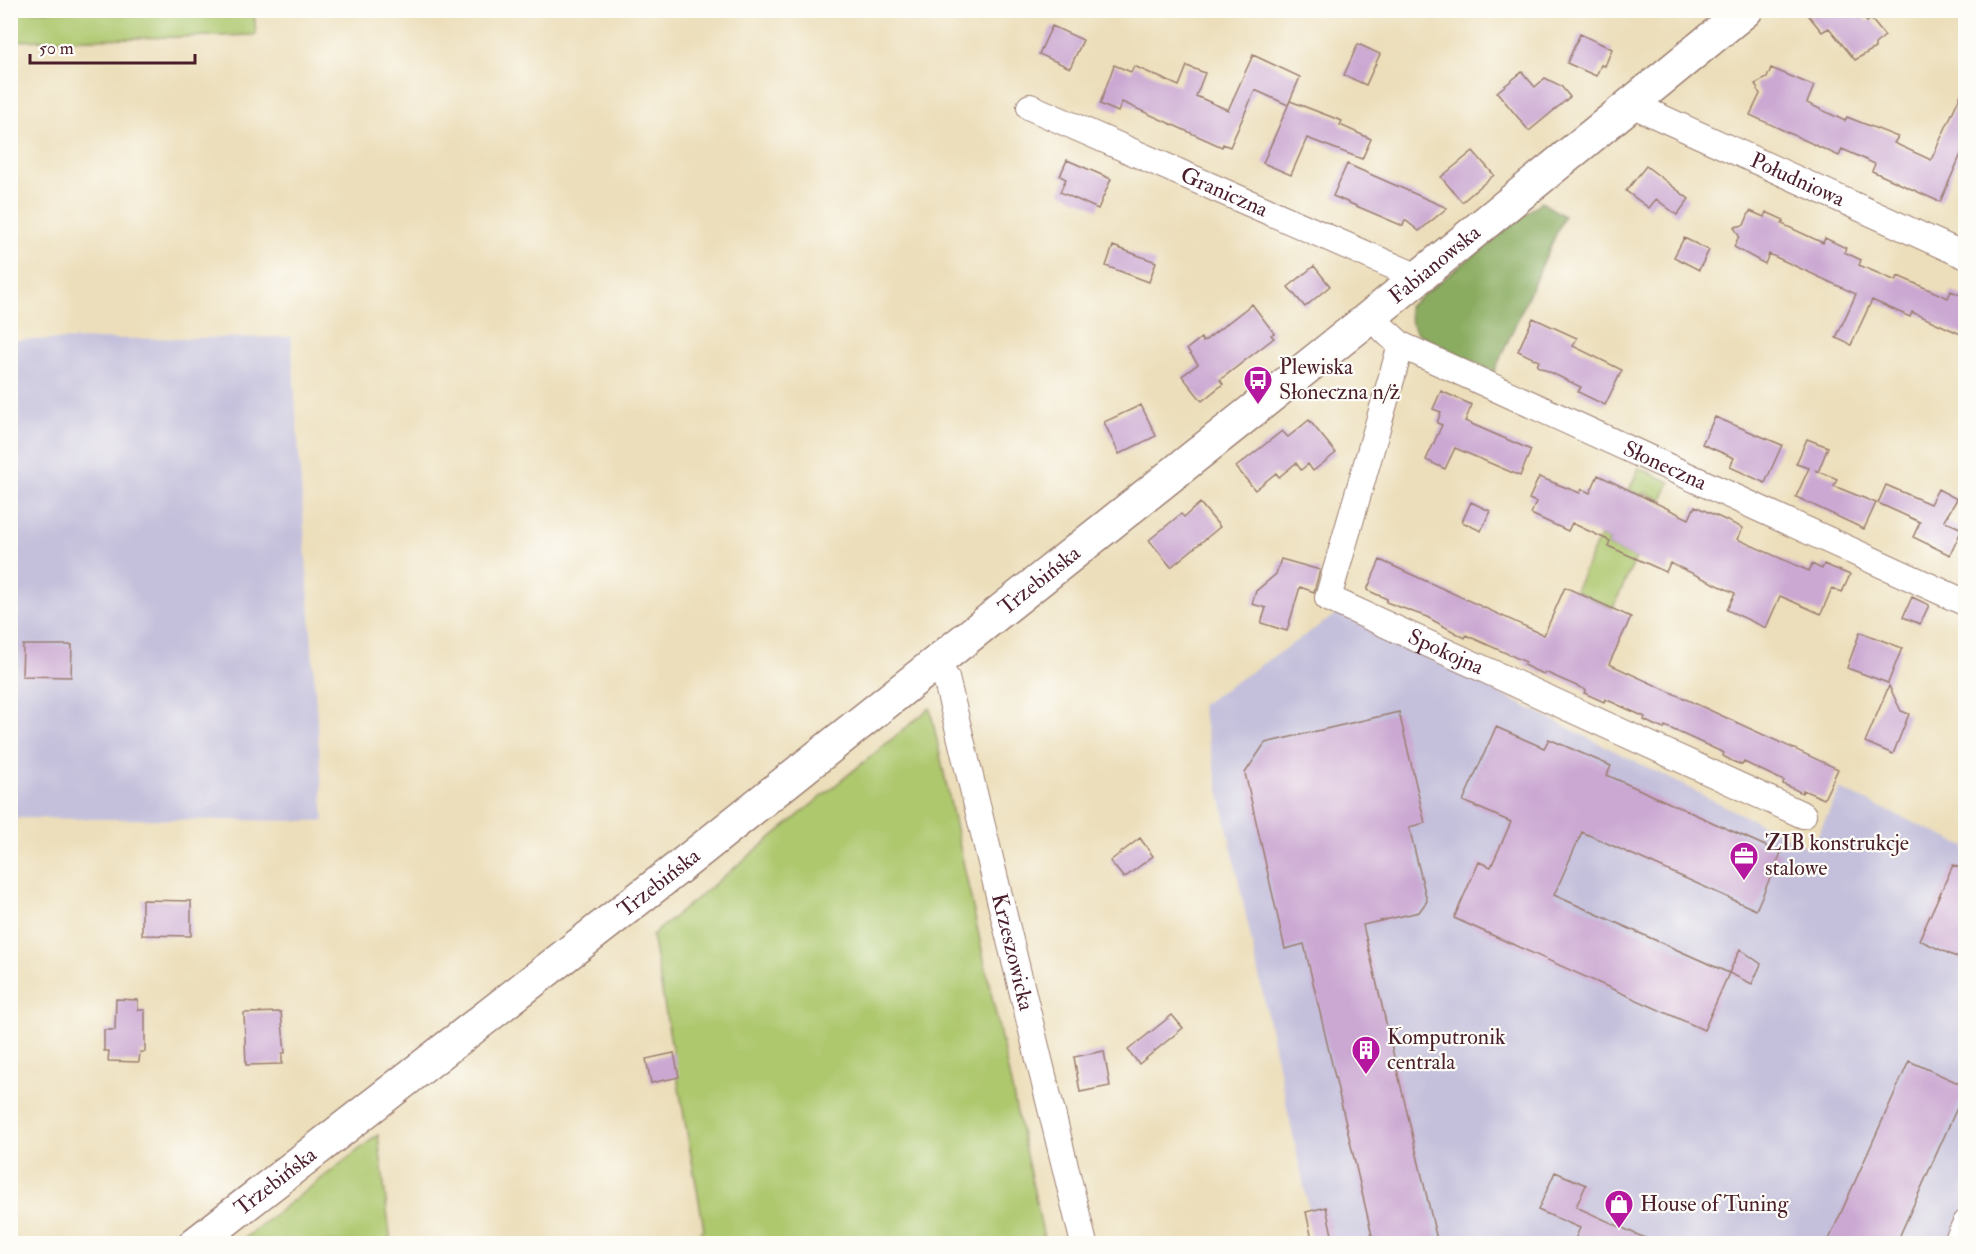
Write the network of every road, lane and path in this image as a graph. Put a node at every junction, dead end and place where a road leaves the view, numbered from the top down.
1 (1746, 10) edge
2 (1631, 104) junction
3 (1030, 107) dead end
4 (1965, 256) edge
5 (1418, 278) junction
6 (1370, 316) junction
7 (1401, 345) junction
8 (1119, 516) joint
9 (1965, 603) edge
10 (936, 663) junction
11 (1803, 815) dead end
12 (1965, 1223) edge
13 (195, 1244) edge
14 (1084, 1244) edge
15 (1956, 1244) edge

1 - 2 street, Fabianowska
2 - 4 street, Południowa
2 - 5 street, Fabianowska
3 - 5 street, Graniczna
5 - 6 street, Fabianowska
6 - 7 street, Słoneczna
6 - 8 street, Fabianowska
7 - 9 street, Słoneczna
7 - 11 street, Spokojna
8 - 10 street, Trzebińska
10 - 13 street, Trzebińska
10 - 14 street, Krzeszowicka
12 - 15 street

